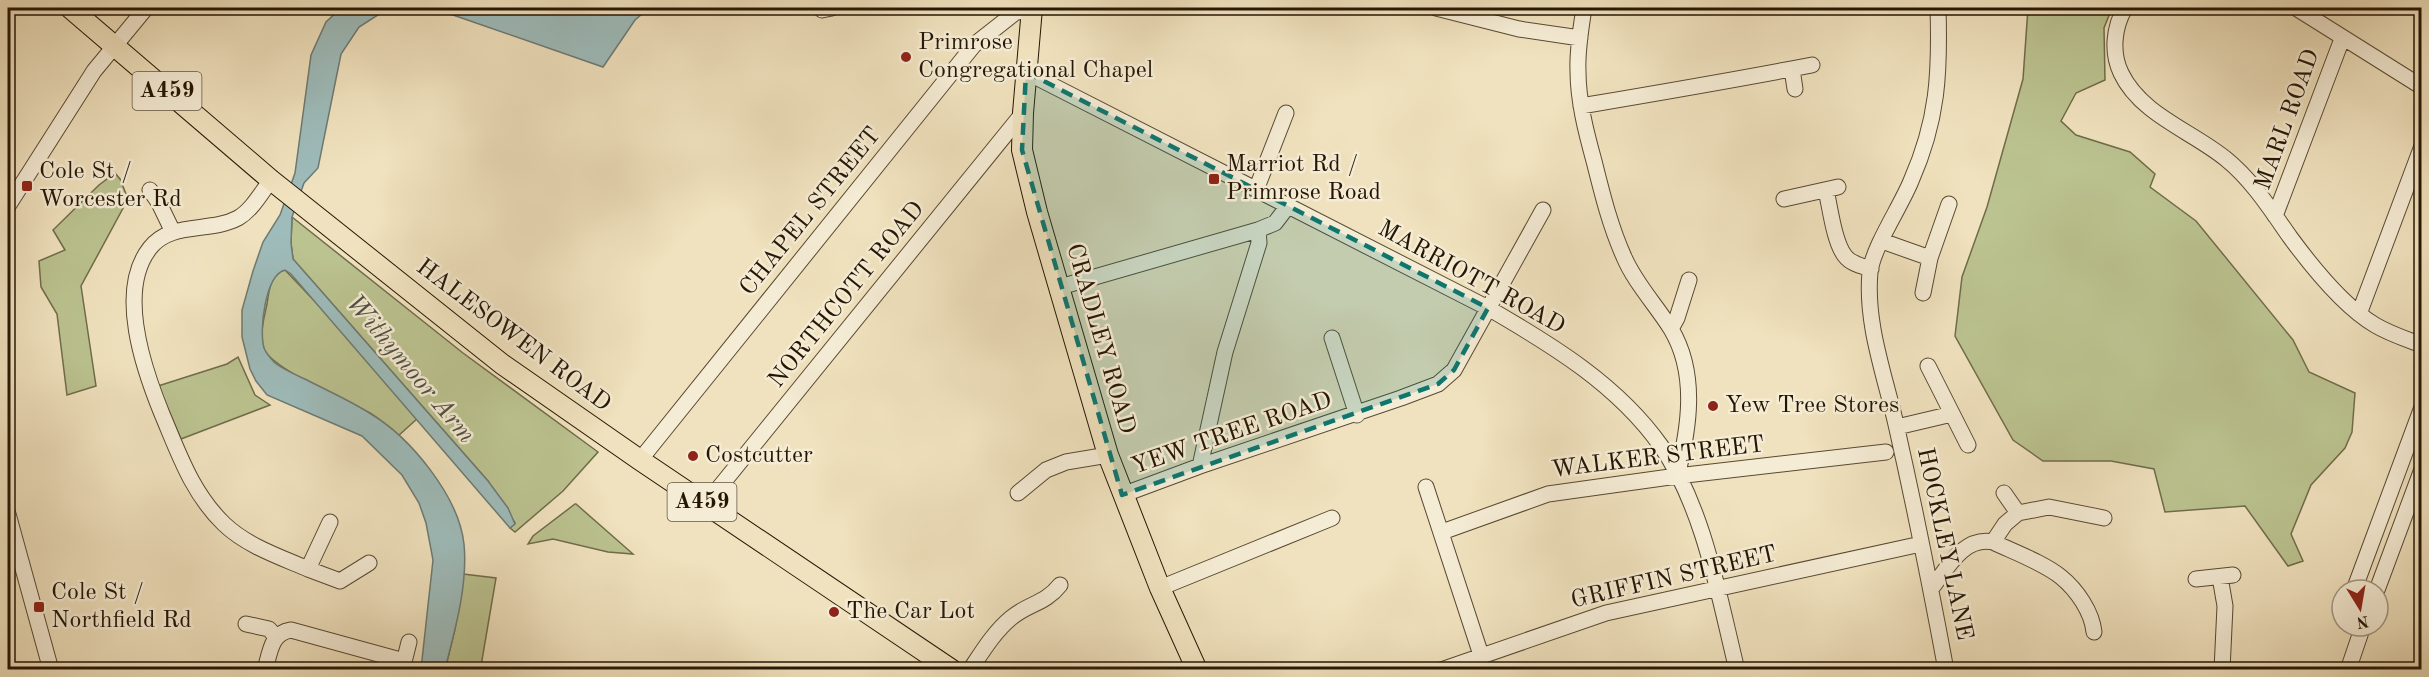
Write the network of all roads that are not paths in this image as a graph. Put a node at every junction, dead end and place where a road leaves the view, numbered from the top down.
1 (70, 8) edge
2 (146, 8) edge
3 (1445, 8) edge
4 (1584, 8) edge
5 (1938, 8) edge
6 (2125, 8) edge
7 (2296, 8) edge
8 (1032, 9) edge
9 (1580, 38) junction
10 (2342, 39) junction
11 (114, 46) junction
12 (1812, 65) dead end
13 (1792, 69) junction
14 (1026, 72) junction
15 (2421, 87) edge
16 (1795, 89) dead end
17 (1581, 106) junction
18 (1023, 113) junction
19 (1286, 113) dead end
20 (2421, 146) edge
21 (274, 183) junction
22 (150, 190) dead end
23 (1256, 190) junction
24 (1784, 199) dead end
25 (9, 202) edge
26 (1949, 204) dead end
27 (1288, 206) junction
28 (1543, 210) dead end
29 (2276, 216) junction
30 (1258, 230) junction
31 (173, 232) junction
32 (1882, 241) junction
33 (1930, 258) junction
34 (1870, 269) junction
35 (1689, 280) dead end
36 (1060, 287) junction
37 (1923, 293) dead end
38 (1488, 308) junction
39 (2359, 314) junction
40 (1671, 329) junction
41 (1332, 338) dead end
42 (2421, 345) edge
43 (1928, 366) dead end
44 (2421, 407) edge
45 (1953, 414) junction
46 (1357, 415) junction
47 (1897, 427) junction
48 (1968, 444) dead end
49 (1886, 452) dead end
50 (1108, 455) junction
51 (640, 460) junction
52 (1200, 466) junction
53 (2421, 469) edge
54 (1677, 476) junction
55 (1426, 487) dead end
56 (1018, 493) dead end
57 (2004, 493) dead end
58 (1122, 495) junction
59 (705, 505) junction
60 (2018, 513) junction
61 (8, 514) edge
62 (1332, 518) dead end
63 (2104, 518) dead end
64 (330, 522) dead end
65 (1442, 532) junction
66 (1993, 542) junction
67 (1921, 544) junction
68 (369, 563) dead end
69 (308, 569) junction
70 (2358, 578) edge
71 (2381, 578) edge
72 (2196, 579) dead end
73 (1060, 585) dead end
74 (1160, 588) junction
75 (1931, 589) junction
76 (1716, 590) junction
77 (246, 624) dead end
78 (2094, 632) dead end
79 (276, 637) junction
80 (2359, 638) edge
81 (409, 642) dead end
82 (1473, 662) edge
83 (403, 665) edge
84 (51, 669) edge
85 (266, 669) edge
86 (952, 669) edge
87 (970, 669) edge
88 (1197, 669) edge
89 (1441, 669) edge
90 (1737, 669) edge
91 (1946, 669) edge
92 (2222, 669) edge
93 (2348, 669) edge

1 - 11 main road, HALESOWEN ROAD / A459
2 - 11 street
3 - 9 street
4 - 9 street
5 - 32 street, HOCKLEY LANE
6 - 29 street
7 - 10 street
8 - 14 main road, CRADLEY ROAD
8 - 51 street, CHAPEL STREET
9 - 17 street
10 - 15 street
10 - 29 street, MARL ROAD
11 - 21 main road, HALESOWEN ROAD / A459
11 - 25 street
12 - 13 street
13 - 16 street
13 - 17 street
14 - 18 main road, CRADLEY ROAD
14 - 23 street, MARRIOTT ROAD
17 - 40 street
18 - 36 main road, CRADLEY ROAD
18 - 59 street, NORTHCOTT ROAD
19 - 23 street
20 - 39 street
21 - 31 street
21 - 51 main road, HALESOWEN ROAD / A459
22 - 31 street
23 - 27 street, MARRIOTT ROAD
24 - 34 street
26 - 33 street
27 - 30 street
27 - 38 street, MARRIOTT ROAD
28 - 38 street, YEW TREE ROAD
29 - 39 street
30 - 36 street
30 - 52 street
31 - 69 street
32 - 33 street
32 - 34 street, HOCKLEY LANE
33 - 37 street
34 - 47 street, HOCKLEY LANE
35 - 40 street
36 - 50 main road, CRADLEY ROAD
38 - 46 street, YEW TREE ROAD
38 - 54 street, MARRIOTT ROAD
39 - 42 street
40 - 54 street
41 - 46 street, YEW TREE ROAD
43 - 45 street, HOCKLEY LANE
44 - 70 street
45 - 47 street, HOCKLEY LANE
45 - 48 street, HOCKLEY LANE
46 - 52 street, YEW TREE ROAD
47 - 67 street, HOCKLEY LANE
49 - 54 street, WALKER STREET
50 - 56 street
50 - 58 main road, CRADLEY ROAD
51 - 59 main road, HALESOWEN ROAD / A459
52 - 58 street, YEW TREE ROAD
53 - 71 street
54 - 65 street, WALKER STREET
54 - 76 street, MARRIOTT ROAD
55 - 65 street
57 - 60 street
58 - 74 main road, CRADLEY ROAD
59 - 86 main road, HALESOWEN ROAD / A459
60 - 63 street
60 - 66 street
61 - 84 street
62 - 74 street
64 - 69 street
65 - 82 street
66 - 75 street
66 - 78 street
67 - 75 street, HOCKLEY LANE
67 - 76 street, GRIFFIN STREET
68 - 69 street
72 - 92 street
73 - 87 street
74 - 88 main road, CRADLEY ROAD
75 - 91 street, HOCKLEY LANE
76 - 82 street, GRIFFIN STREET
76 - 90 street, MARRIOTT ROAD
77 - 79 street
79 - 83 street
79 - 85 street
80 - 93 street
81 - 83 street
82 - 89 street, GRIFFIN STREET

